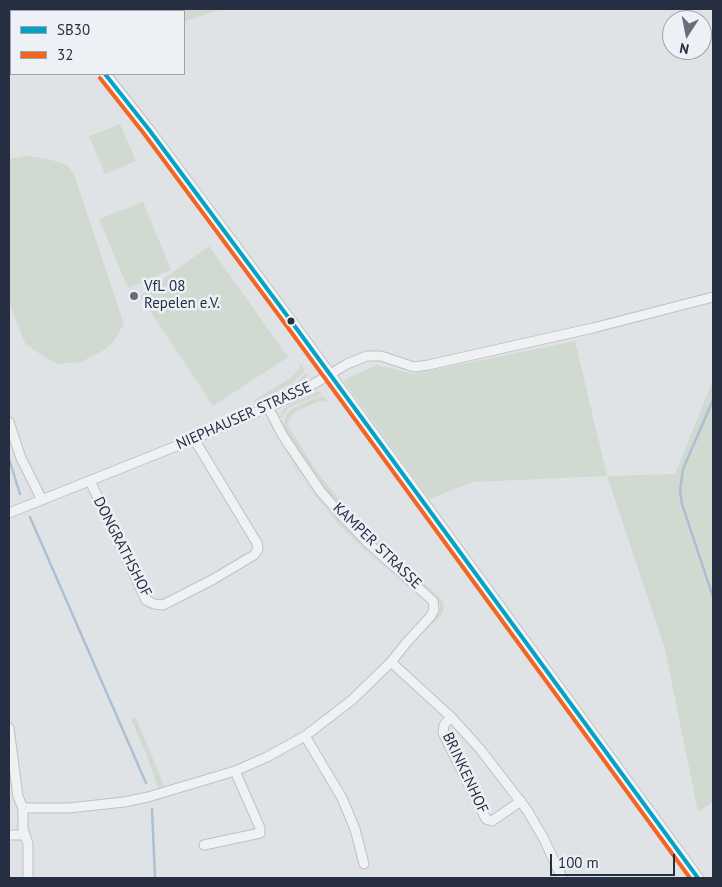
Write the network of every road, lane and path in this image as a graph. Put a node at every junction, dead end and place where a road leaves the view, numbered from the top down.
1 (106, 75) edge
2 (713, 297) edge
3 (329, 375) junction
4 (268, 407) junction
5 (9, 422) edge
6 (194, 440) junction
7 (90, 481) junction
8 (42, 500) junction
9 (9, 513) edge
10 (391, 662) junction
11 (451, 717) junction
12 (9, 728) edge
13 (304, 736) junction
14 (234, 771) junction
15 (521, 801) junction
16 (23, 808) junction
17 (9, 835) edge
18 (25, 835) junction
19 (204, 845) dead end
20 (364, 864) dead end
21 (28, 878) edge
22 (562, 878) edge
23 (698, 878) edge

1 - 3 main road
2 - 3 street, NIEPHAUSER STRASSE
3 - 4 street, NIEPHAUSER STRASSE
3 - 23 main road
4 - 6 street, NIEPHAUSER STRASSE
4 - 10 street, KAMPER STRASSE
5 - 8 street
6 - 7 street, NIEPHAUSER STRASSE
6 - 7 street, DONGRATHSHOF
7 - 8 street, NIEPHAUSER STRASSE
8 - 9 street, NIEPHAUSER STRASSE
10 - 11 street, BRINKENHOF
10 - 13 street
11 - 15 street, BRINKENHOF
11 - 15 street, BRINKENHOF
12 - 16 street
13 - 14 street
13 - 20 street
14 - 16 street
14 - 19 street
15 - 22 street, BRINKENHOF
16 - 18 street
17 - 18 street
18 - 21 street

